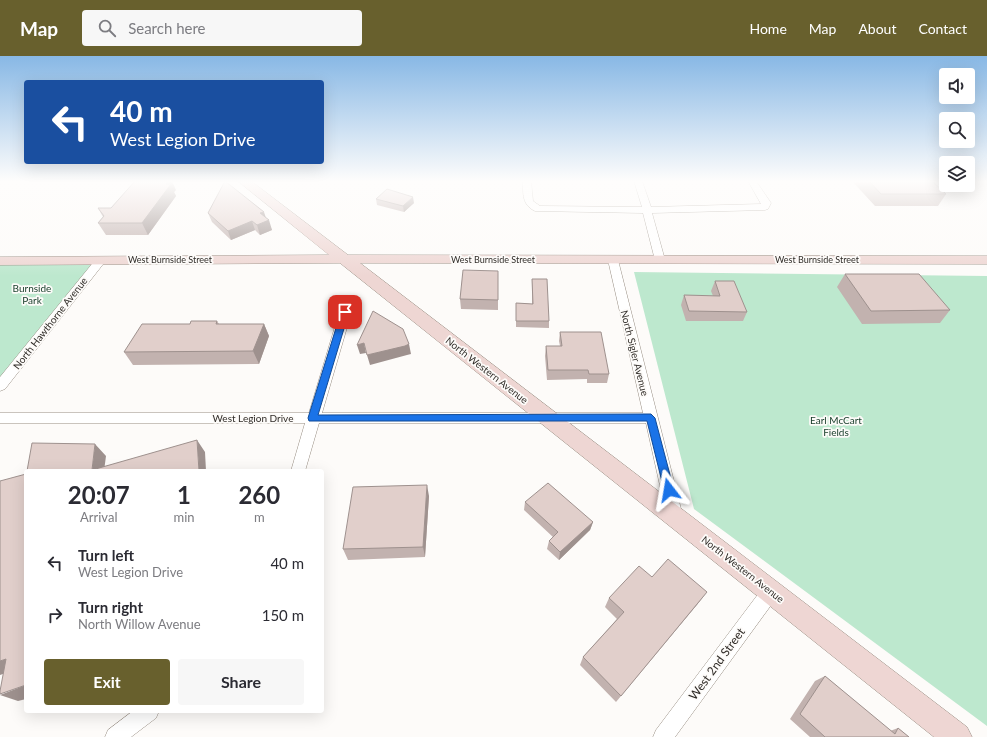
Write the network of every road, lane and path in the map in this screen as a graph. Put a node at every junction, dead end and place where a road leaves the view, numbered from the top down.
1 (285, 213) edge
2 (648, 213) edge
3 (293, 219) junction
4 (345, 259) junction
5 (264, 260) junction
6 (613, 260) junction
7 (660, 260) junction
8 (987, 260) edge
9 (0, 261) edge
10 (100, 261) junction
11 (349, 300) dead end
12 (0, 386) edge
13 (0, 418) edge
14 (313, 418) junction
15 (548, 418) junction
16 (651, 418) junction
17 (299, 469) edge
18 (675, 516) junction
19 (771, 591) junction
20 (146, 713) edge
21 (115, 737) edge
22 (663, 737) edge
23 (957, 737) edge

1 - 3 main road, North Western Avenue
2 - 7 street
3 - 4 main road, North Western Avenue
3 - 5 main road
4 - 5 main road, West Burnside Street
4 - 6 main road, West Burnside Street
4 - 15 main road, North Western Avenue
5 - 10 main road, West Burnside Street
6 - 7 main road, West Burnside Street
6 - 16 street, North Sigler Avenue
7 - 8 main road, West Burnside Street
9 - 10 main road, West Burnside Street
10 - 12 street, North Hawthorne Avenue
11 - 14 street
13 - 14 street, West Legion Drive
14 - 15 street, West Legion Drive
14 - 17 street
15 - 16 street, West Legion Drive
15 - 18 main road, North Western Avenue
16 - 18 street, North Sigler Avenue
18 - 19 main road, North Western Avenue
19 - 22 street, West 2nd Street
19 - 23 main road, North Western Avenue
20 - 21 street

